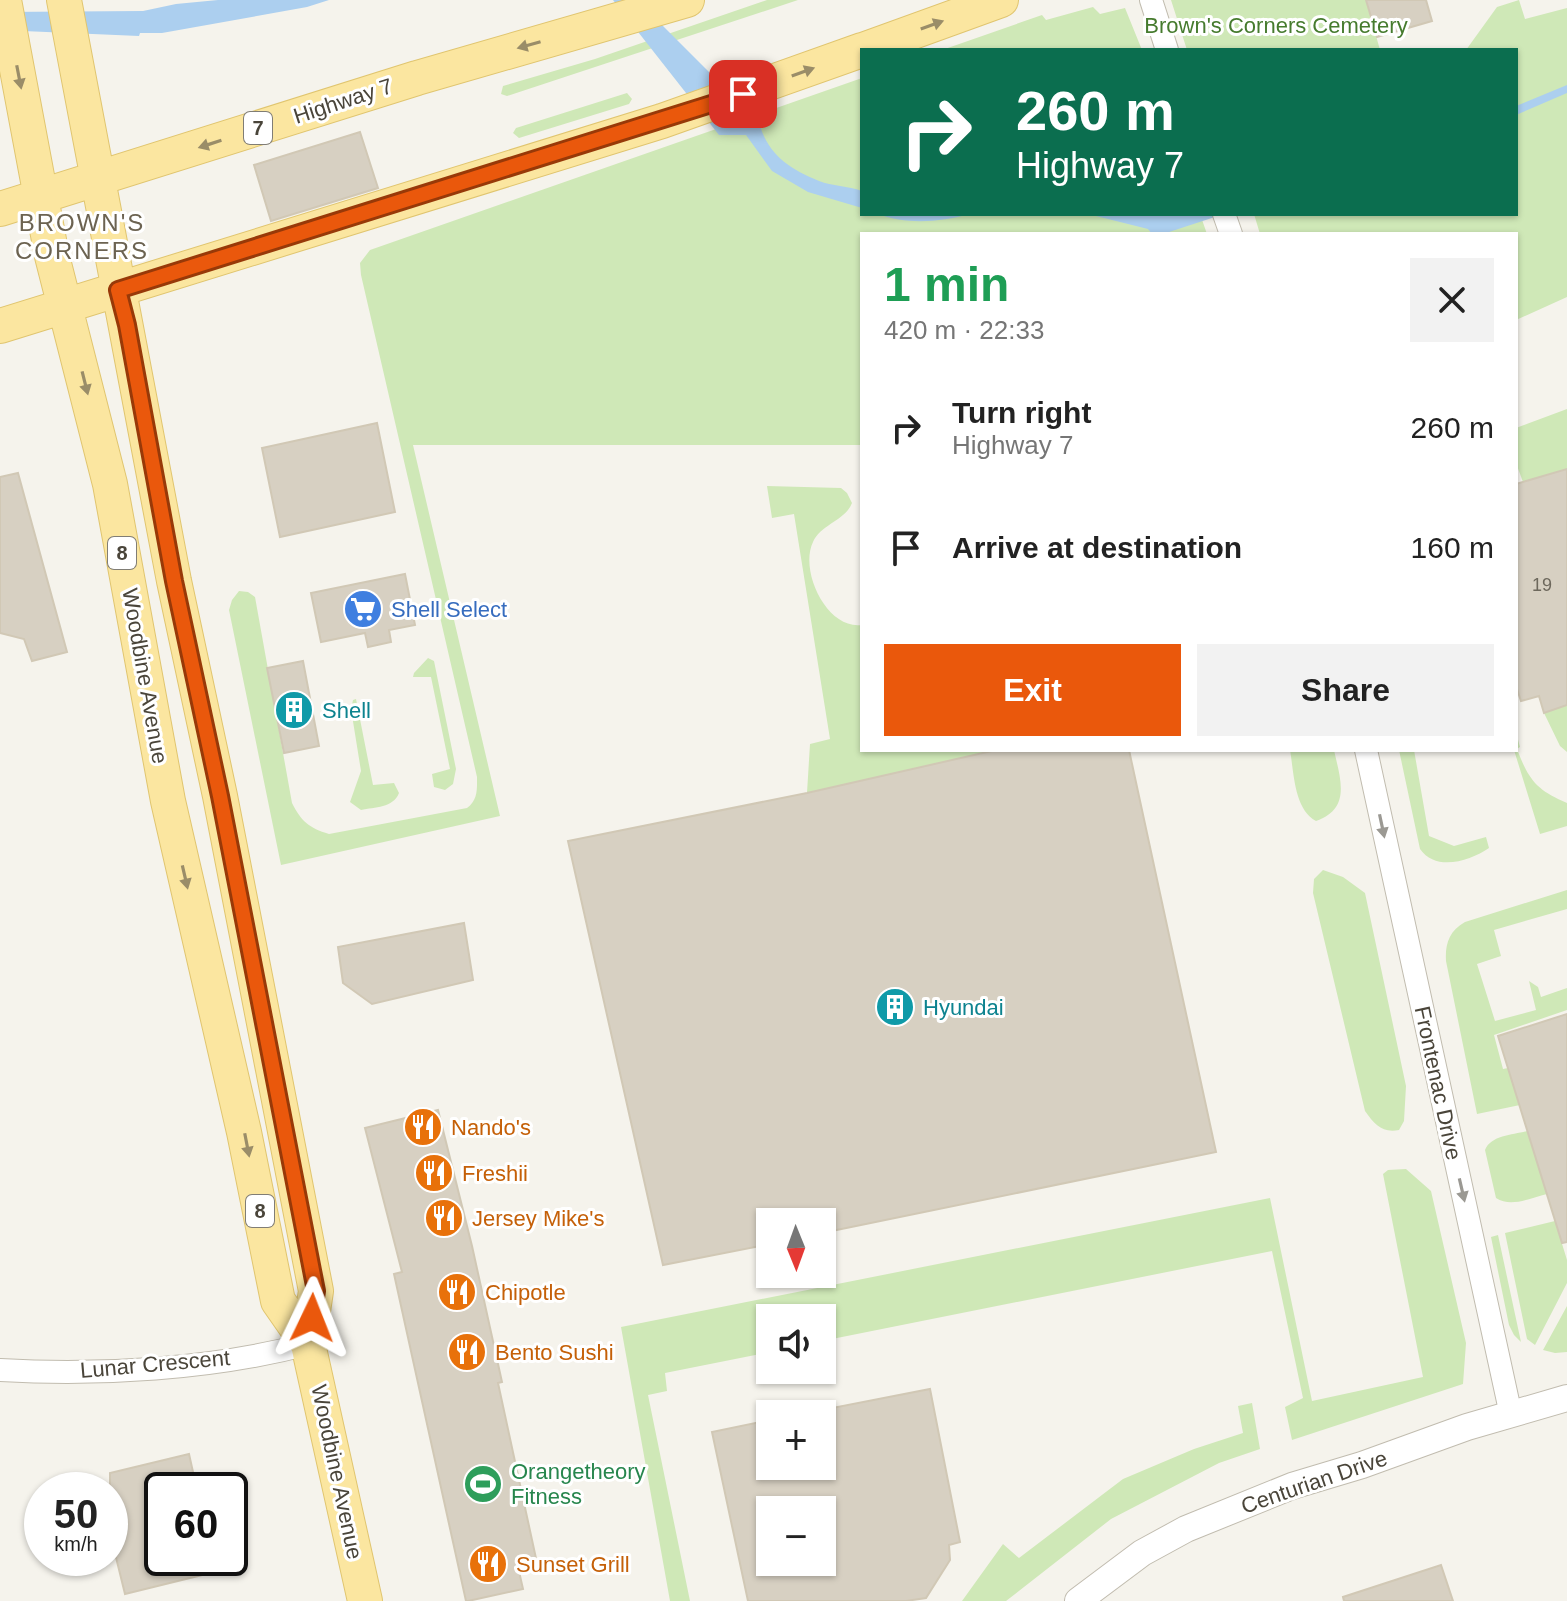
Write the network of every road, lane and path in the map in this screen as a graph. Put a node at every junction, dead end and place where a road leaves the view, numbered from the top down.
1 (4, 0) edge
2 (64, 0) edge
3 (686, 0) edge
4 (1001, 0) edge
5 (1151, 0) edge
6 (869, 48) edge
7 (1166, 48) edge
8 (860, 51) edge
9 (98, 180) junction
10 (42, 195) junction
11 (0, 209) edge
12 (118, 290) junction
13 (64, 308) junction
14 (0, 326) edge
15 (1366, 752) edge
16 (308, 1344) junction
17 (0, 1370) edge
18 (1567, 1398) edge
19 (1511, 1415) junction
20 (365, 1601) edge
21 (1078, 1601) edge

1 -> 10 main road, Woodbine Avenue / 8
2 - 9 main road, Woodbine Avenue / 8
3 -> 9 main road, Highway 7 / 7
6 -> 4 main road
5 - 7 street
12 -> 8 main road
9 - 10 main road, Highway 7 / 7
9 - 12 main road, Woodbine Avenue / 8
10 - 11 main road, Highway 7 / 7
10 - 13 main road, Woodbine Avenue / 8
12 - 13 main road
12 - 16 main road, Woodbine Avenue / 8
13 - 14 main road
13 -> 16 main road, Woodbine Avenue / 8
15 -> 19 street, Frontenac Drive
16 - 17 street, Lunar Crescent
16 - 20 main road, Woodbine Avenue / 8
18 - 19 street, Centurian Drive
19 - 21 street, Centurian Drive

